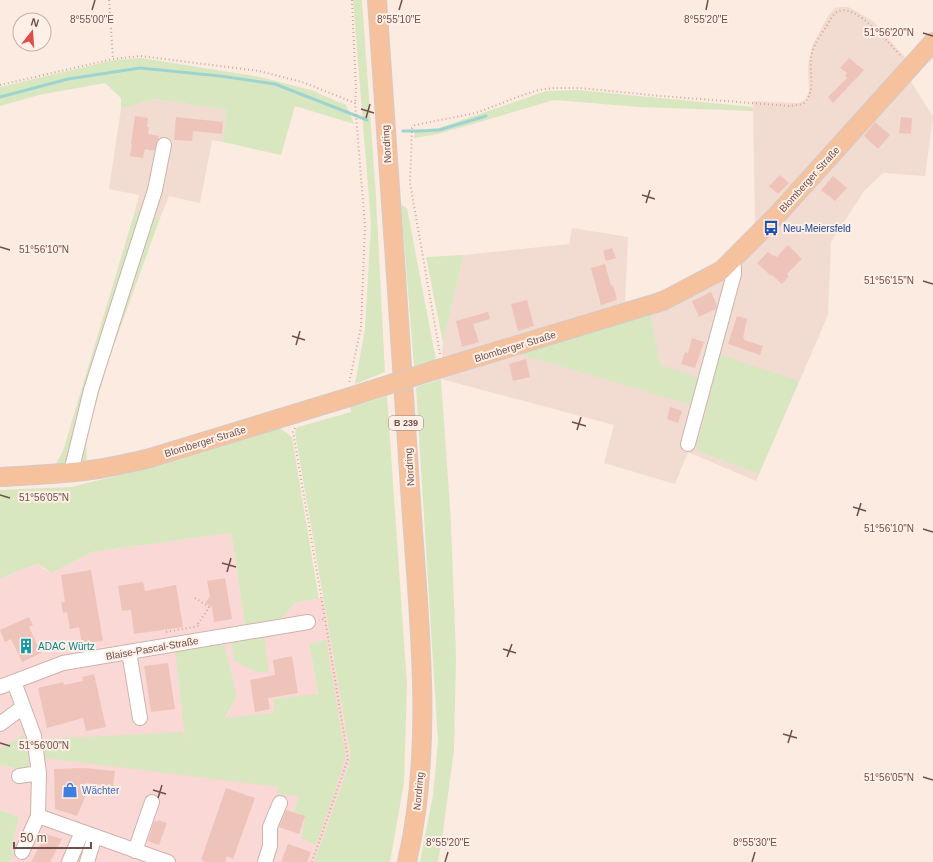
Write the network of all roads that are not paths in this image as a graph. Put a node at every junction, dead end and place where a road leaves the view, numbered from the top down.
1 (377, 0) edge
2 (933, 42) edge
3 (164, 145) dead end
4 (732, 262) junction
5 (688, 444) dead end
6 (71, 472) junction
7 (0, 477) edge
8 (308, 622) road end
9 (129, 652) junction
10 (14, 682) junction
11 (0, 687) edge
12 (23, 707) junction
13 (140, 718) dead end
14 (0, 724) edge
15 (39, 773) junction
16 (19, 776) dead end
17 (152, 802) dead end
18 (280, 803) dead end
19 (38, 816) junction
20 (82, 832) junction
21 (95, 836) junction
22 (135, 851) junction
23 (22, 852) dead end
24 (91, 861) edge
25 (68, 862) edge
26 (168, 862) edge
27 (265, 862) edge
28 (407, 862) edge

1 - 28 main road, Nordring / B 239
2 - 4 main road, Blomberger Straße
3 - 6 street
4 - 5 street
4 - 6 main road, Blomberger Straße, bridge
6 - 7 main road, Blomberger Straße
8 - 9 street, Blaise-Pascal-Straße
9 - 10 street, Blaise-Pascal-Straße
9 - 13 street
10 - 11 street, Blaise-Pascal-Straße
10 - 12 street
12 - 14 street
12 - 15 street
15 - 16 street
15 - 19 street
17 - 22 street
18 - 27 street
19 - 20 street
19 - 23 street
20 - 21 street
20 - 25 street
21 - 22 street
21 - 24 street
22 - 26 street

